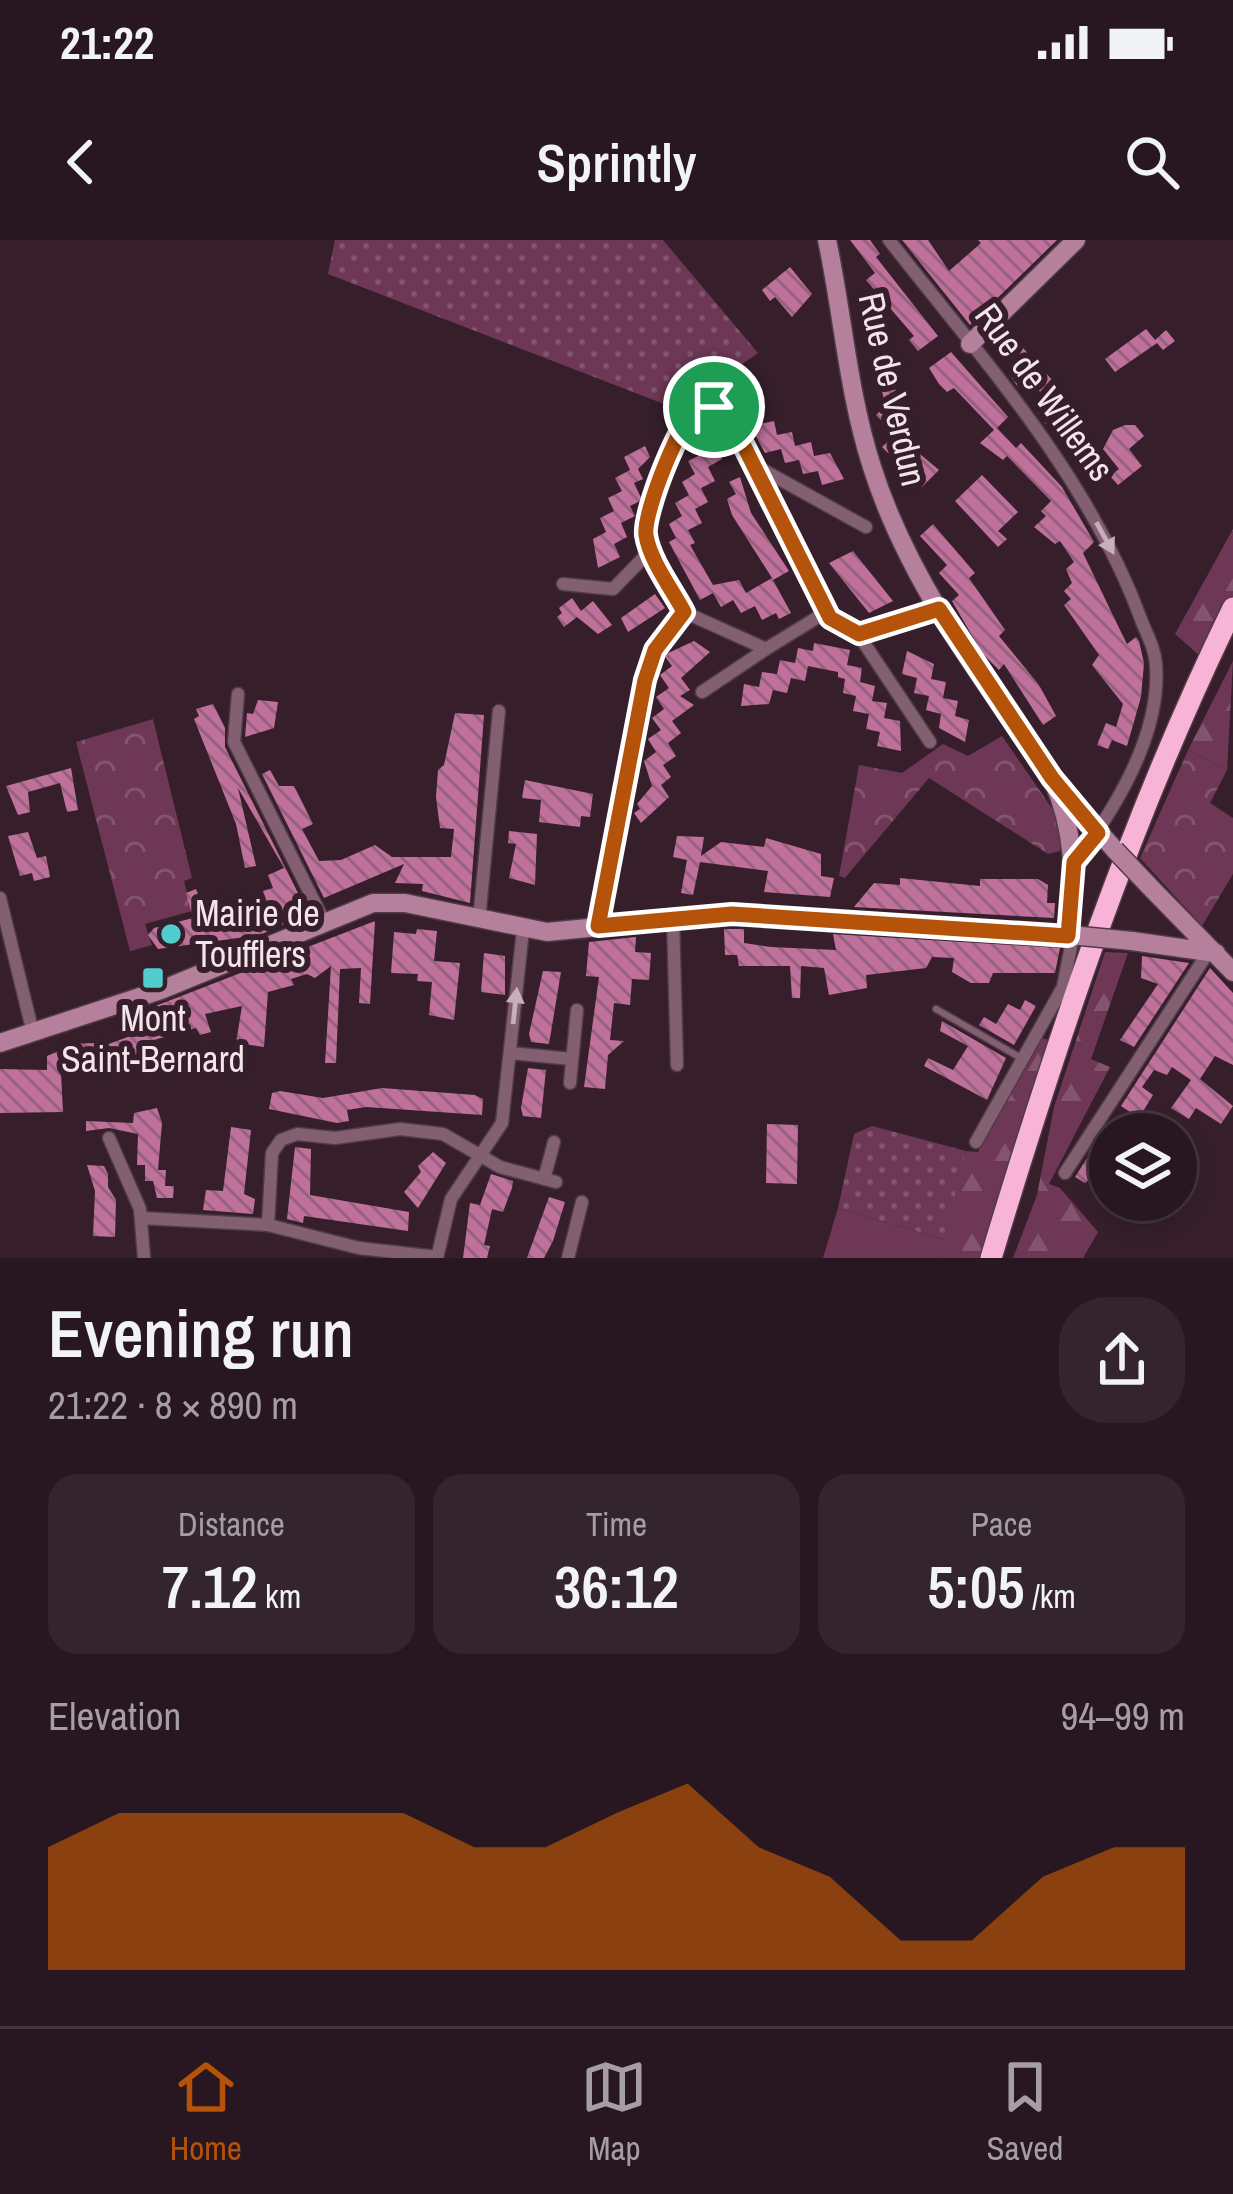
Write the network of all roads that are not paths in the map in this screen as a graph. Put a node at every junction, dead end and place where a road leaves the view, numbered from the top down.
1 (827, 240) edge
2 (889, 240) edge
3 (1076, 240) edge
4 (970, 344) junction
5 (753, 464) junction
6 (866, 526) dead end
7 (652, 550) junction
8 (563, 584) dead end
9 (1233, 608) edge
10 (939, 609) junction
11 (684, 612) junction
12 (826, 612) junction
13 (1233, 629) edge
14 (859, 634) junction
15 (766, 649) junction
16 (702, 692) dead end
17 (238, 694) dead end
18 (499, 711) dead end
19 (930, 742) dead end
20 (1052, 778) junction
21 (1098, 833) junction
22 (1117, 856) junction
23 (1076, 860) junction
24 (1152, 889) junction
25 (0, 898) edge
26 (673, 916) junction
27 (323, 919) junction
28 (479, 920) junction
29 (598, 926) junction
30 (523, 930) junction
31 (1074, 936) junction
32 (1132, 941) junction
33 (1212, 950) junction
34 (1233, 972) edge
35 (936, 1009) dead end
36 (577, 1010) dead end
37 (33, 1033) junction
38 (0, 1043) edge
39 (510, 1053) junction
40 (572, 1059) junction
41 (1023, 1059) junction
42 (676, 1065) dead end
43 (570, 1083) dead end
44 (109, 1138) dead end
45 (554, 1142) dead end
46 (976, 1142) dead end
47 (482, 1157) junction
48 (1065, 1172) dead end
49 (582, 1202) dead end
50 (142, 1218) junction
51 (268, 1225) junction
52 (144, 1258) edge
53 (437, 1258) edge
54 (568, 1258) edge
55 (991, 1258) edge
56 (1001, 1258) edge

1 - 10 main road, Rue de Verdun
2 - 4 street, Rue de Willems
3 - 4 main road
4 -> 21 street, Rue de Willems
5 - 6 street
5 - 7 street
5 - 12 street
7 - 8 street
7 - 11 street
9 - 55 highway
10 - 14 street
10 - 20 main road, Rue de Verdun
11 - 15 street
11 - 29 street
12 - 14 street
12 - 15 street
13 - 56 highway
14 - 19 street
15 - 16 street
17 - 27 street
18 - 28 street
20 - 21 main road
20 - 23 main road, Rue de Verdun
21 - 22 main road
21 - 23 street, Rue de Willems
22 - 23 main road
22 - 24 main road, bridge
23 - 31 main road
24 - 32 main road
24 - 33 main road
25 - 37 street
26 - 29 main road
26 - 31 main road
26 - 42 street
27 - 28 main road
27 - 37 main road
28 - 30 main road
29 - 30 main road
39 -> 30 street
31 - 32 main road, bridge
31 - 41 street
32 - 33 main road
33 - 34 main road
33 - 48 street
35 - 41 lane
36 - 40 street
37 - 38 main road
39 - 40 street
39 - 47 street
40 - 43 street
41 - 46 street
44 - 50 street
45 - 47 street
47 - 51 street
47 - 53 street
49 - 54 street
50 - 51 street
50 - 52 street
51 - 53 street

